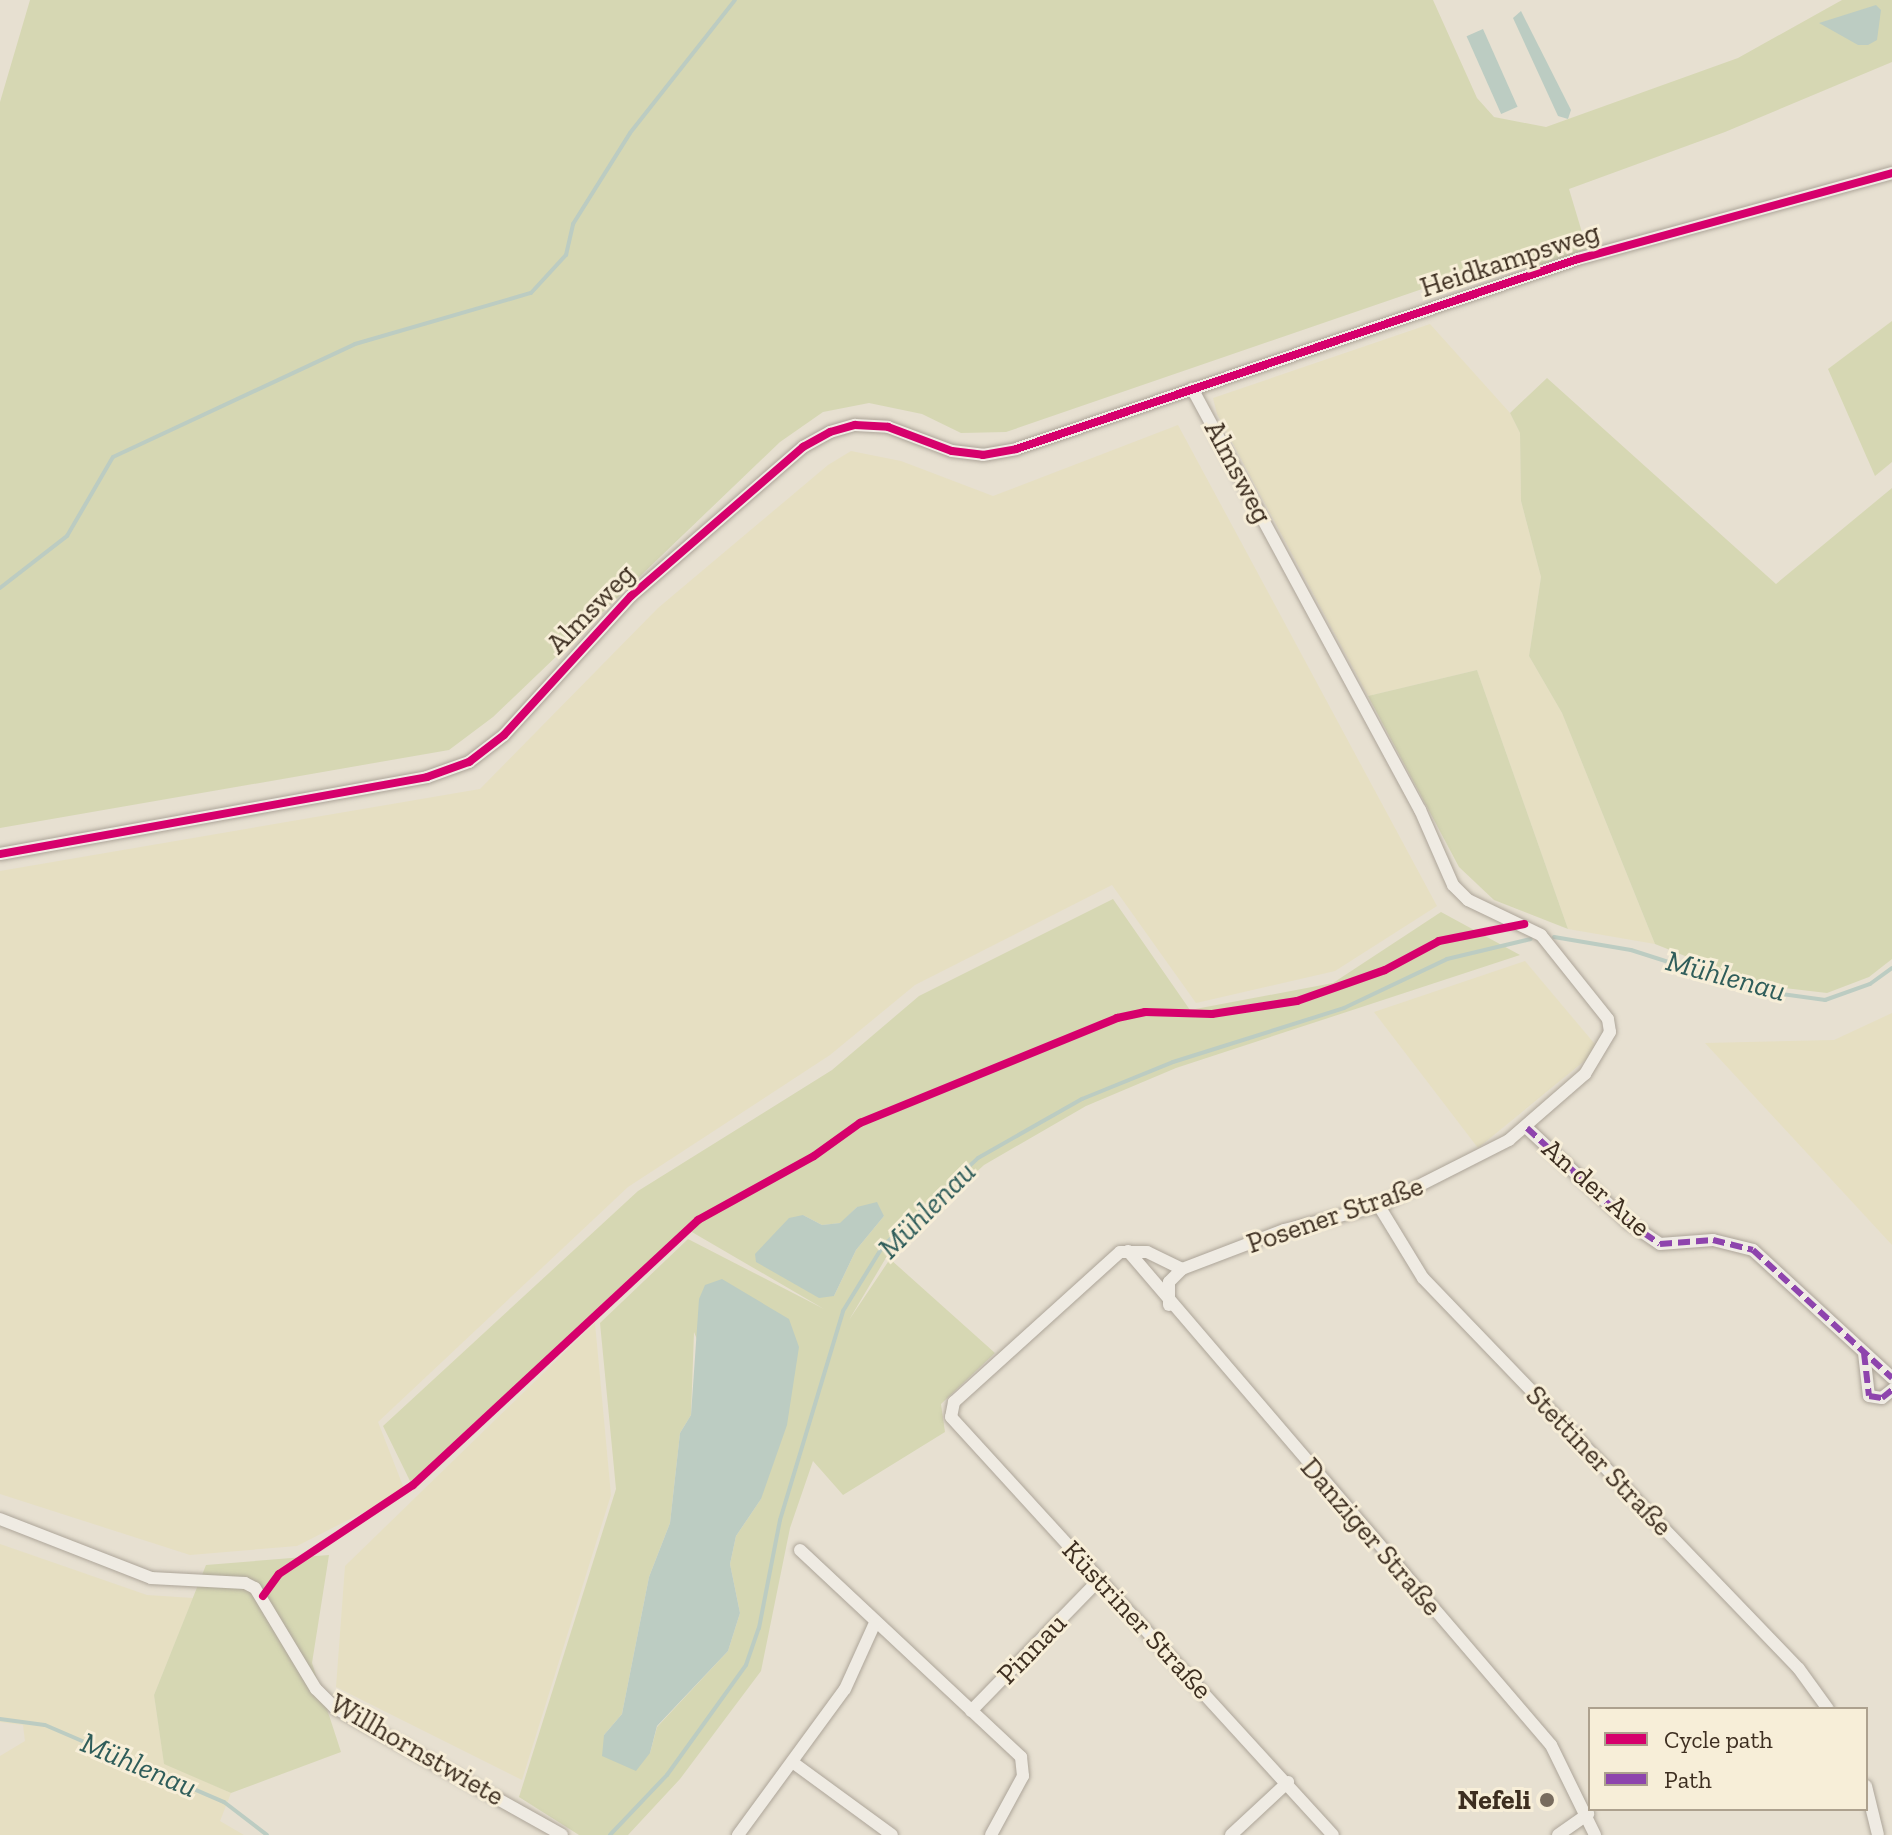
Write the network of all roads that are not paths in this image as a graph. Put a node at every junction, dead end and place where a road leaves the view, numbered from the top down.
1 (1892, 173) edge
2 (1192, 389) junction
3 (0, 854) edge
4 (1608, 1019) joint
5 (1527, 1128) junction
6 (1379, 1206) junction
7 (1128, 1251) junction
8 (1182, 1269) junction
9 (1169, 1305) junction
10 (1864, 1353) junction
11 (1892, 1378) edge
12 (1892, 1390) edge
13 (0, 1519) edge
14 (800, 1550) dead end
15 (1092, 1587) dead end
16 (875, 1623) junction
17 (1827, 1707) edge
18 (971, 1711) junction
19 (795, 1764) junction
20 (1288, 1782) junction
21 (1868, 1794) edge
22 (1588, 1814) junction
23 (562, 1835) edge
24 (738, 1835) edge
25 (892, 1835) edge
26 (991, 1835) edge
27 (1231, 1835) edge
28 (1333, 1835) edge
29 (1558, 1835) edge
30 (1595, 1835) edge
31 (1878, 1835) edge

1 - 2 street, Heidkampsweg
2 - 3 street, Almsweg
2 - 4 street, Almsweg
4 - 5 street, Posener Straße
5 - 6 street, Posener Straße
5 - 10 street, An der Aue
6 - 8 street, Posener Straße
6 - 17 street, Stettiner Straße
7 - 8 street
7 - 9 street, Danziger Straße
7 - 20 street, Küstriner Straße
8 - 9 street
9 - 22 street, Danziger Straße
10 - 11 street, An der Aue
10 - 12 street
13 - 23 street, Willhornstwiete
14 - 16 street
15 - 18 street, Pinnau
16 - 18 street
16 - 19 street
18 - 26 street
19 - 24 street
19 - 25 street
20 - 27 street
20 - 28 street, Küstriner Straße
21 - 31 street
22 - 29 street
22 - 30 street, Danziger Straße

